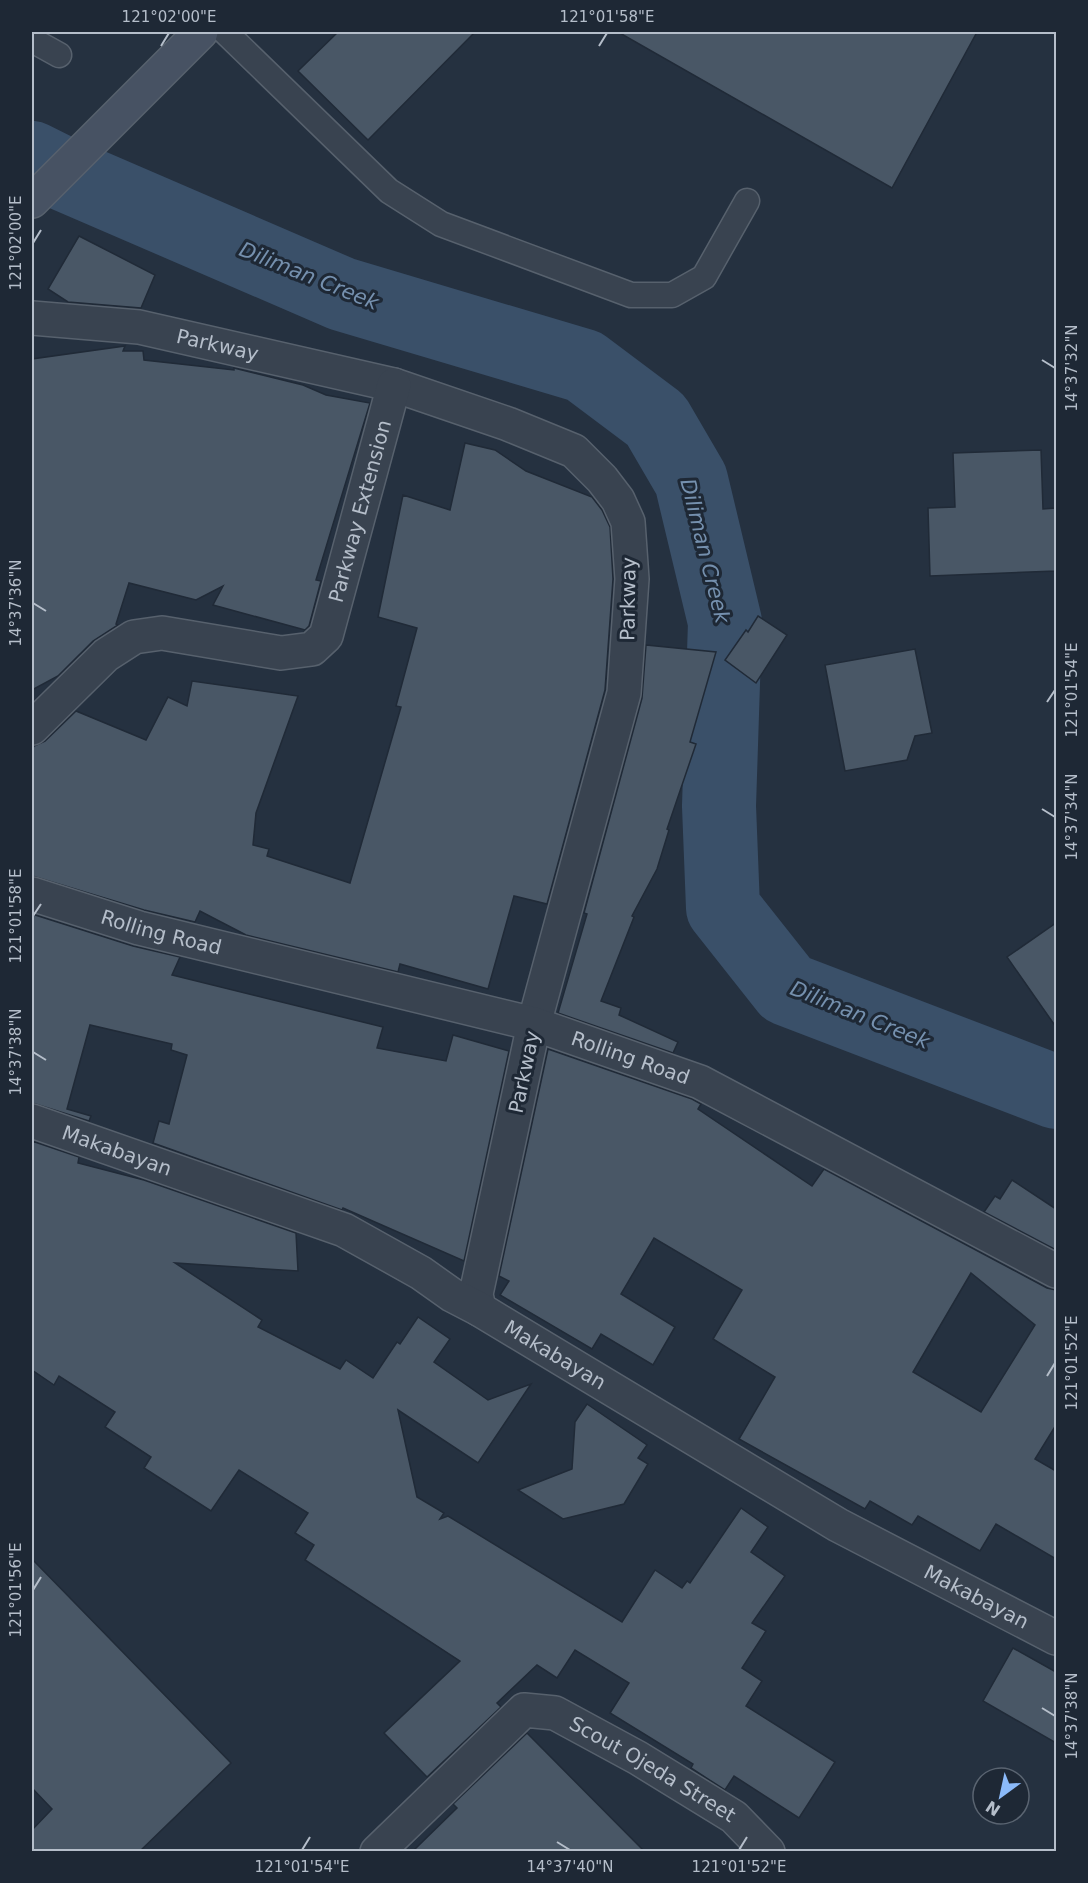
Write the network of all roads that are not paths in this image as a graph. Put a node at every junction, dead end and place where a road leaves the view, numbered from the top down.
1 (225, 32) edge
2 (193, 34) edge
3 (32, 40) edge
4 (59, 55) dead end
5 (32, 201) edge
6 (747, 201) dead end
7 (32, 318) edge
8 (394, 385) junction
9 (32, 728) edge
10 (32, 894) edge
11 (534, 1024) junction
12 (32, 1121) edge
13 (1056, 1271) edge
14 (479, 1309) junction
15 (1056, 1638) edge
16 (377, 1851) edge
17 (768, 1851) edge

1 - 6 lane
2 - 5 main road
3 - 4 lane
7 - 8 street, Parkway
8 - 9 street, Parkway Extension
8 - 11 street, Parkway
10 - 11 street, Rolling Road
11 - 13 street, Rolling Road
11 - 14 street, Parkway
12 - 14 street, Makabayan
14 - 15 street, Makabayan
16 - 17 street, Scout Ojeda Street

